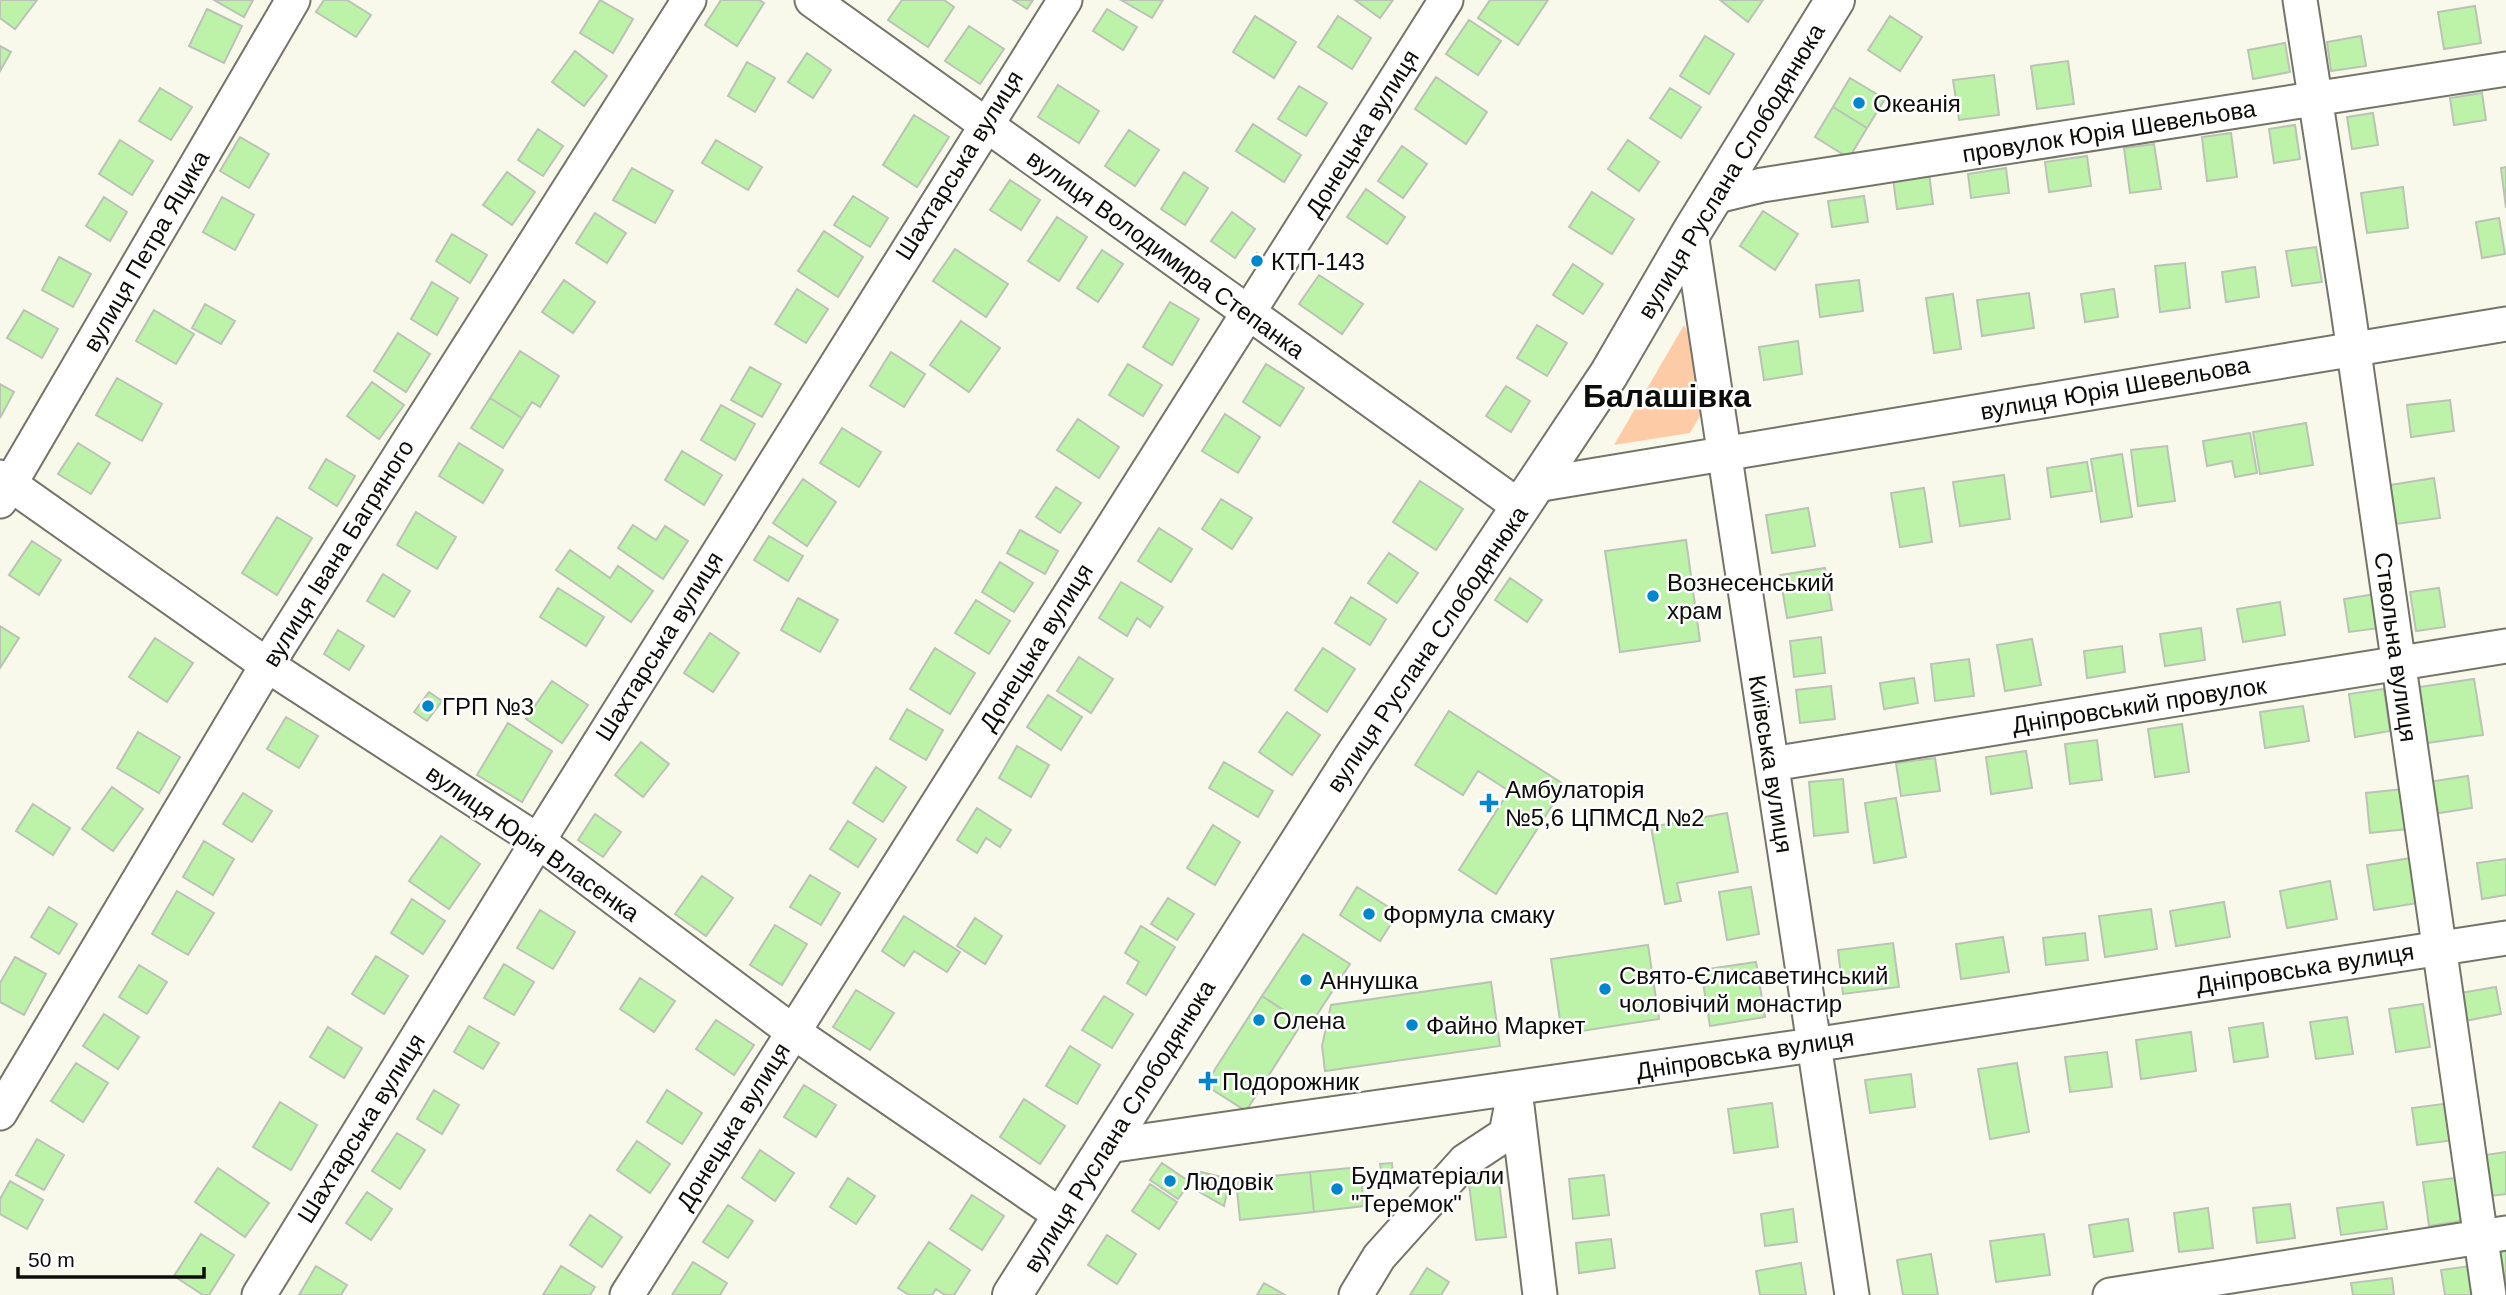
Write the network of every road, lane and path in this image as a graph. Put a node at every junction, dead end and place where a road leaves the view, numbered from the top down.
1 (293, 0) edge
2 (689, 0) edge
3 (812, 0) edge
4 (1065, 0) edge
5 (1446, 0) edge
6 (1835, 0) edge
7 (2300, 0) edge
8 (2506, 69) edge
9 (2316, 99) junction
10 (985, 122) junction
11 (1713, 197) junction
12 (1691, 233) junction
13 (1248, 314) junction
14 (2506, 324) edge
15 (2353, 348) junction
16 (1724, 456) junction
17 (3, 488) edge
18 (1528, 496) junction
19 (2506, 646) edge
20 (2399, 663) junction
21 (267, 665) junction
22 (1772, 764) junction
23 (538, 841) junction
24 (2506, 938) edge
25 (2438, 948) junction
26 (792, 1031) junction
27 (1813, 1045) junction
28 (1515, 1088) junction
29 (0, 1113) edge
30 (1108, 1146) junction
31 (1062, 1216) junction
32 (2493, 1235) edge
33 (259, 1295) edge
34 (627, 1295) edge
35 (1012, 1295) edge
36 (1356, 1295) edge
37 (1540, 1295) edge
38 (1852, 1295) edge
39 (2110, 1295) edge
40 (2489, 1295) edge

1 - 17 street, вулиця Петра Яцика
2 - 21 street, вулиця Івана Багряного
3 - 10 street, вулиця Володимира Степанка
4 - 10 street, Шахтарська вулиця
5 - 13 street, Донецька вулиця
6 - 11 main road, вулиця Руслана Слободянюка
7 - 9 street, Ствольна вулиця
8 - 9 street, провулок Юрія Шевельова
9 - 11 street, провулок Юрія Шевельова
9 - 15 street, Ствольна вулиця
10 - 13 street, вулиця Володимира Степанка
10 - 23 street, Шахтарська вулиця
11 - 12 main road, вулиця Руслана Слободянюка
12 - 16 street, Київська вулиця
12 - 18 main road, вулиця Руслана Слободянюка
13 - 18 street, вулиця Володимира Степанка
13 - 26 street, Донецька вулиця
14 - 15 street, вулиця Юрія Шевельова
15 - 16 street, вулиця Юрія Шевельова
15 - 20 street, Ствольна вулиця
16 - 18 street, вулиця Юрія Шевельова
16 - 22 street, Київська вулиця
17 - 21 street, вулиця Юрія Власенка
18 - 30 main road, вулиця Руслана Слободянюка
19 - 20 street, Дніпровський провулок
20 - 22 street, Дніпровський провулок
20 - 25 street, Ствольна вулиця
21 - 23 street, вулиця Юрія Власенка
21 - 29 street, вулиця Івана Багряного
22 - 27 street, Київська вулиця
23 - 26 street, вулиця Юрія Власенка
23 - 33 street, Шахтарська вулиця
24 - 25 street, Дніпровська вулиця
25 - 27 street, Дніпровська вулиця
25 - 32 street, Ствольна вулиця
26 - 31 street, вулиця Юрія Власенка
26 - 34 street, Донецька вулиця
27 - 28 street, Дніпровська вулиця
27 - 38 street, Київська вулиця
28 - 30 street, Дніпровська вулиця
28 - 36 street
28 - 37 street
30 - 31 main road, вулиця Руслана Слободянюка
31 - 35 main road, вулиця Руслана Слободянюка
32 - 39 street
32 - 40 street, Ствольна вулиця

